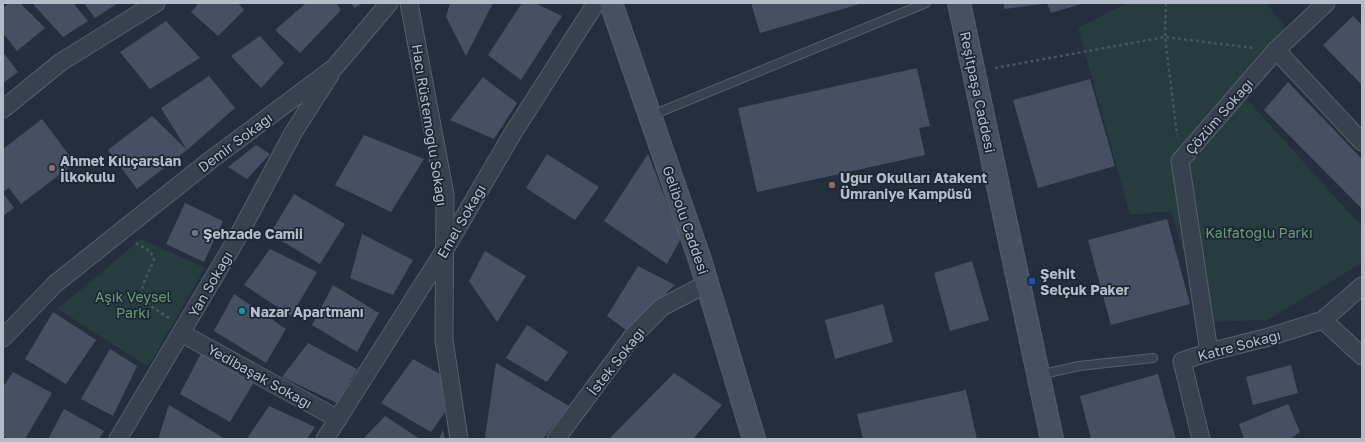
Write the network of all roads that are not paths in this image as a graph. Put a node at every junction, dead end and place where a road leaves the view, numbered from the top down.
1 (156, 3) edge
2 (389, 3) edge
3 (409, 3) edge
4 (596, 3) edge
5 (611, 3) edge
6 (926, 3) edge
7 (959, 3) edge
8 (1326, 3) edge
9 (1276, 50) junction
10 (335, 67) junction
11 (3, 109) edge
12 (649, 116) junction
13 (1362, 142) edge
14 (444, 251) junction
15 (708, 284) junction
16 (1362, 286) edge
17 (1323, 320) junction
18 (183, 330) junction
19 (3, 338) edge
20 (1209, 352) junction
21 (1362, 356) edge
22 (1153, 358) dead end
23 (1038, 375) junction
24 (338, 419) junction
25 (118, 439) edge
26 (325, 439) edge
27 (459, 439) edge
28 (556, 439) edge
29 (754, 439) edge
30 (1052, 439) edge
31 (1201, 439) edge

1 - 11 street
2 - 10 street, Demir Sokağı
3 - 14 street, Hacı Rüstemoğlu Sokağı
4 - 14 street, Emel Sokağı
5 - 12 street, Gelibolu Caddesi
6 - 12 lane
7 - 23 street, Reşitpaşa Caddesi
8 - 9 street, Çözüm Sokağı
9 - 13 street
9 - 20 street, Çözüm Sokağı
10 - 18 street, Yan Sokağı
10 - 19 street, Demir Sokağı
12 - 15 street, Gelibolu Caddesi
14 - 24 street, Emel Sokağı
14 - 27 street, Hacı Rüstemoğlu Sokağı
15 - 28 street, İstek Sokağı
15 - 29 street, Gelibolu Caddesi
16 - 17 street, Katre Sokağı
17 - 20 street, Katre Sokağı
17 - 21 street
18 - 24 street, Yedibaşak Sokağı
18 - 25 street, Yan Sokağı
20 - 31 street, Katre Sokağı
22 - 23 lane
23 - 30 street, Reşitpaşa Caddesi
24 - 26 street, Emel Sokağı

